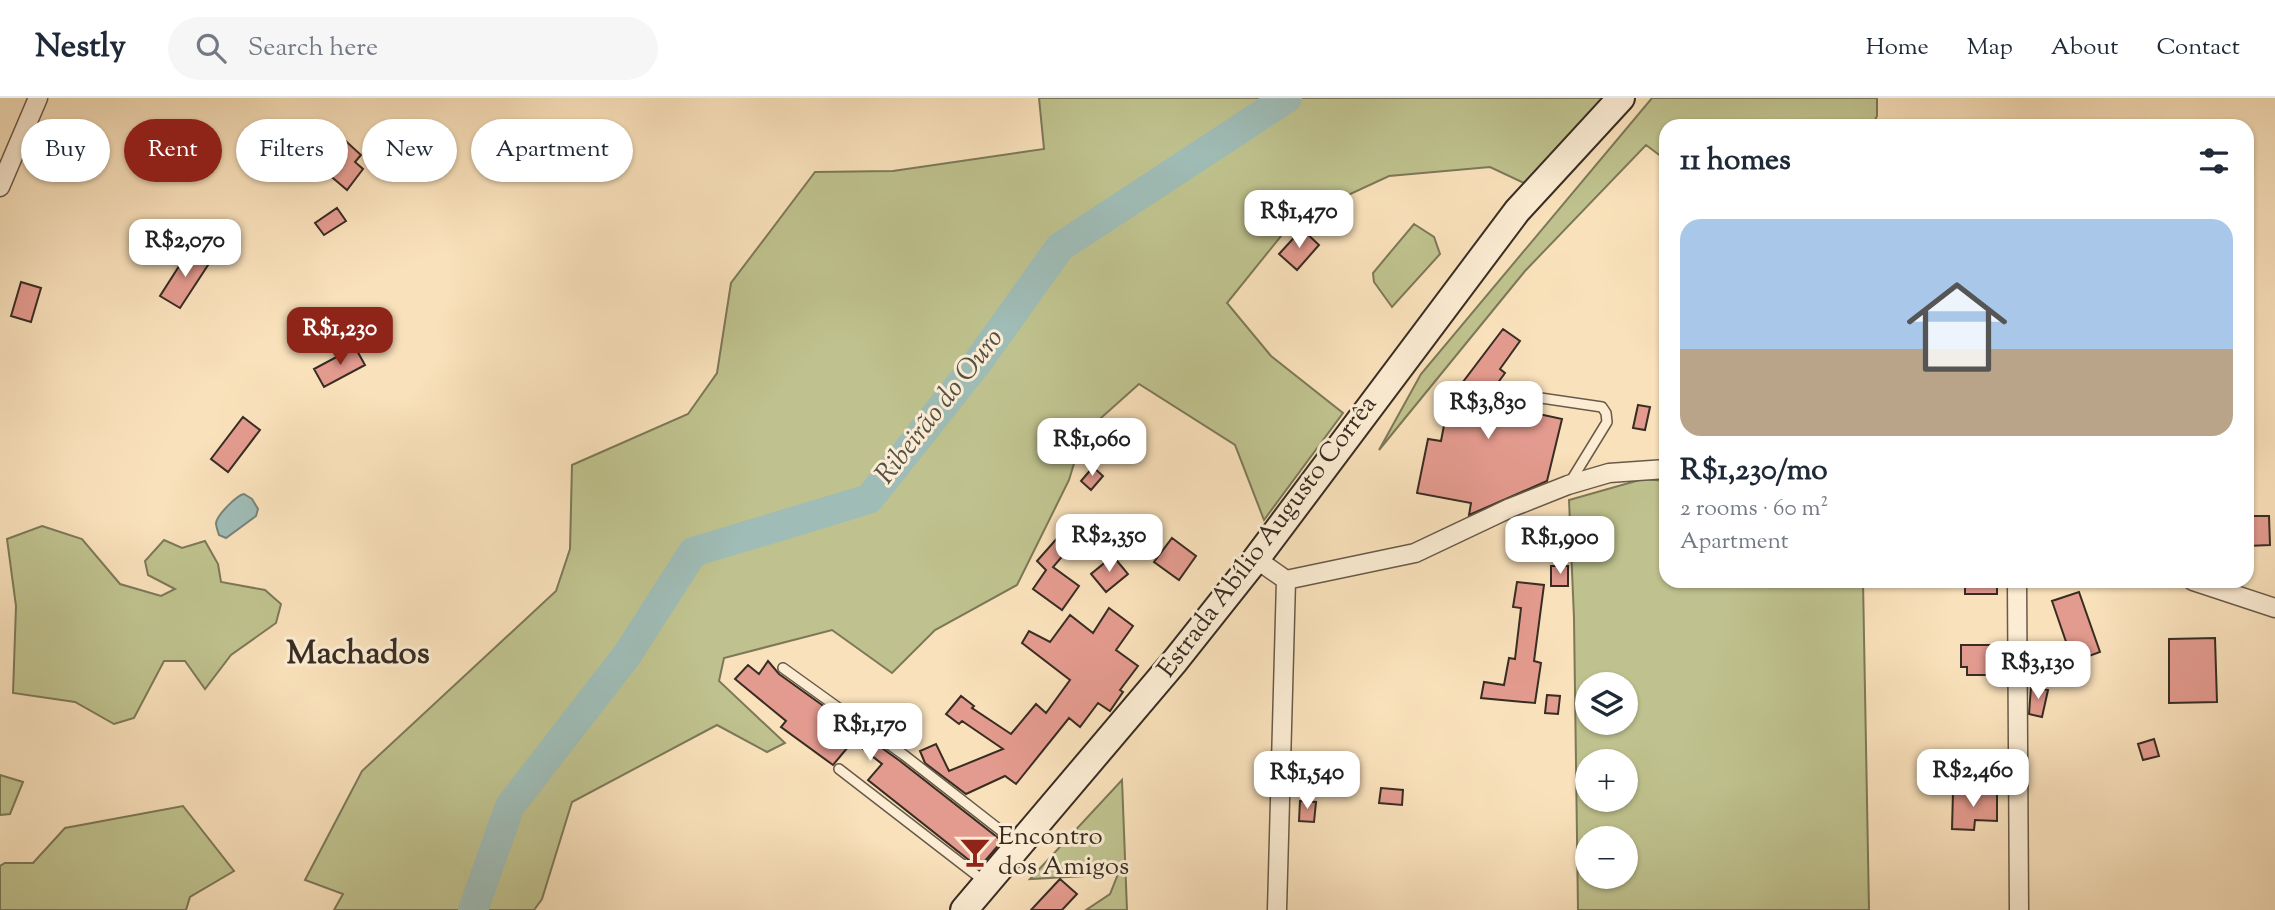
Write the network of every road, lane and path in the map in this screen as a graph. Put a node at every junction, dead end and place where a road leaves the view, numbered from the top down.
1 (38, 98) edge
2 (1621, 98) edge
3 (0, 187) edge
4 (1500, 392) dead end
5 (1659, 470) edge
6 (1568, 485) junction
7 (1256, 559) junction
8 (1286, 580) junction
9 (2017, 588) edge
10 (2214, 588) edge
11 (2275, 608) edge
12 (783, 668) dead end
13 (839, 769) dead end
14 (1019, 845) junction
15 (987, 883) junction
16 (964, 910) edge
17 (1277, 910) edge
18 (2019, 910) edge

1 - 3 street
2 - 7 main road, Estrada Abílio Augusto Corrêa
4 - 6 lane
5 - 6 street
6 - 8 street
7 - 8 street
7 - 14 main road, Estrada Abílio Augusto Corrêa
8 - 17 street
9 - 18 street
10 - 11 street
12 - 14 lane
13 - 15 lane
14 - 15 main road, Estrada Abílio Augusto Corrêa
15 - 16 main road, Estrada Abílio Augusto Corrêa

